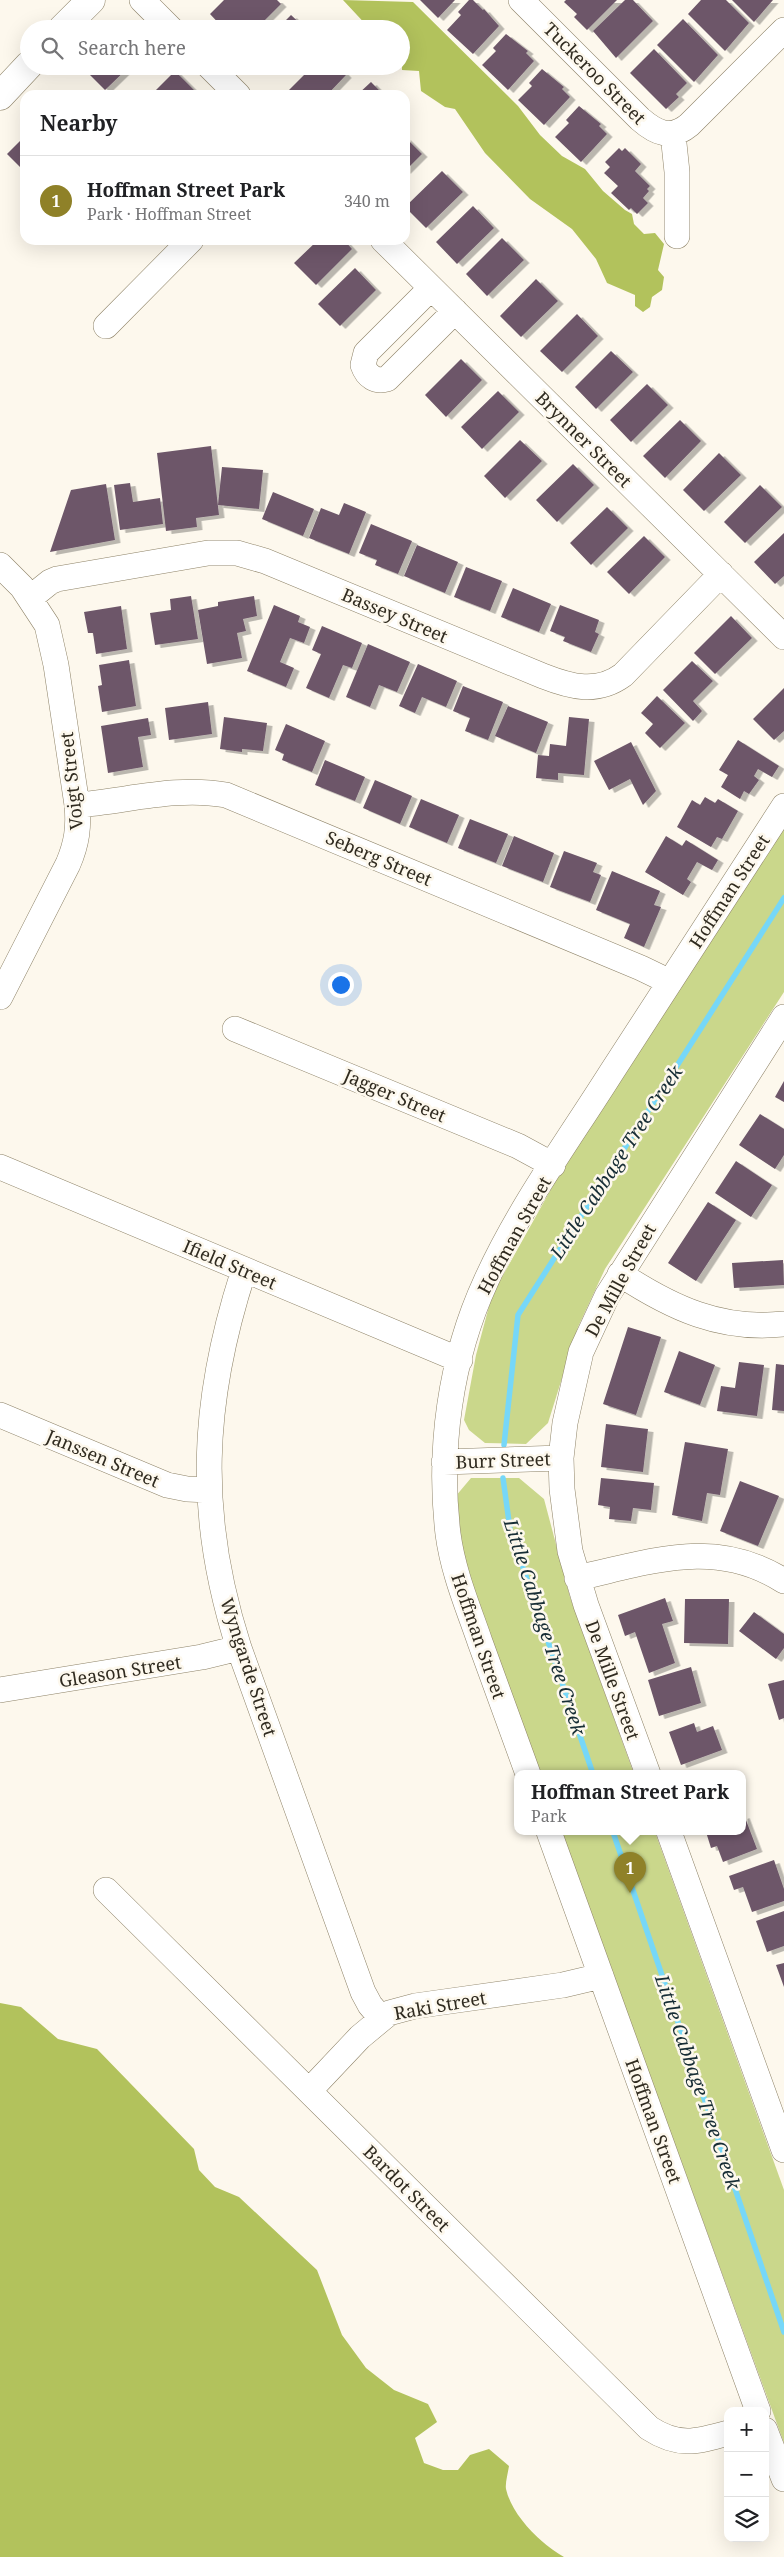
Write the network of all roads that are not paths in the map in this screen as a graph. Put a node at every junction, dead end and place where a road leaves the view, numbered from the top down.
1 (91, 0) edge
2 (142, 0) edge
3 (521, 0) edge
4 (71, 20) edge
5 (162, 20) edge
6 (784, 30) edge
7 (20, 74) edge
8 (218, 75) edge
9 (233, 90) edge
10 (0, 96) edge
11 (673, 134) junction
12 (677, 236) dead end
13 (186, 245) edge
14 (388, 245) edge
15 (431, 288) junction
16 (454, 311) junction
17 (106, 326) dead end
18 (0, 565) edge
19 (721, 574) junction
20 (30, 598) junction
21 (784, 637) edge
22 (77, 805) junction
23 (784, 806) edge
24 (670, 982) junction
25 (0, 997) edge
26 (784, 1017) edge
27 (235, 1029) dead end
28 (553, 1165) junction
29 (0, 1167) edge
30 (244, 1270) junction
31 (620, 1274) junction
32 (784, 1324) edge
33 (460, 1360) junction
34 (0, 1415) edge
35 (561, 1458) junction
36 (444, 1462) junction
37 (208, 1490) junction
38 (578, 1578) junction
39 (784, 1581) edge
40 (239, 1648) junction
41 (0, 1690) edge
42 (527, 1770) edge
43 (647, 1770) edge
44 (550, 1835) edge
45 (670, 1835) edge
46 (106, 1890) dead end
47 (600, 1976) junction
48 (381, 2018) junction
49 (309, 2091) junction
50 (784, 2150) edge
51 (757, 2407) edge
52 (724, 2433) edge
53 (769, 2440) edge
54 (784, 2479) edge

1 - 4 main road
2 - 5 street
3 - 11 street, Tuckeroo Street
6 - 11 street
7 - 10 main road
8 - 9 street
11 - 12 street
13 - 17 street
14 - 15 street, Brynner Street
15 - 16 street, Brynner Street
15 - 16 street
16 - 19 street, Brynner Street
18 - 20 street, Voigt Street
19 - 20 street, Bassey Street
19 - 21 street, Brynner Street
20 - 22 street, Voigt Street
22 - 24 street, Seberg Street
22 - 25 street, Voigt Street
23 - 24 street, Hoffman Street
24 - 28 street, Hoffman Street
26 - 31 street, De Mille Street
27 - 28 street, Jagger Street
28 - 33 street, Hoffman Street
29 - 30 street, Ifield Street
30 - 33 street, Ifield Street
30 - 37 street, Wyngarde Street
31 - 32 street
31 - 35 street, De Mille Street
33 - 36 street, Hoffman Street
34 - 37 street, Janssen Street
35 - 36 street, Burr Street
35 - 38 street, De Mille Street
36 - 42 street, Hoffman Street
37 - 40 street, Wyngarde Street
38 - 39 street
38 - 43 street, De Mille Street
40 - 41 street, Gleason Street
40 - 48 street, Wyngarde Street
44 - 47 street, Hoffman Street
45 - 50 street
46 - 49 street, Bardot Street
47 - 48 street, Raki Street
47 - 51 street, Hoffman Street
48 - 49 street, Raki Street
49 - 52 street, Bardot Street
53 - 54 street

